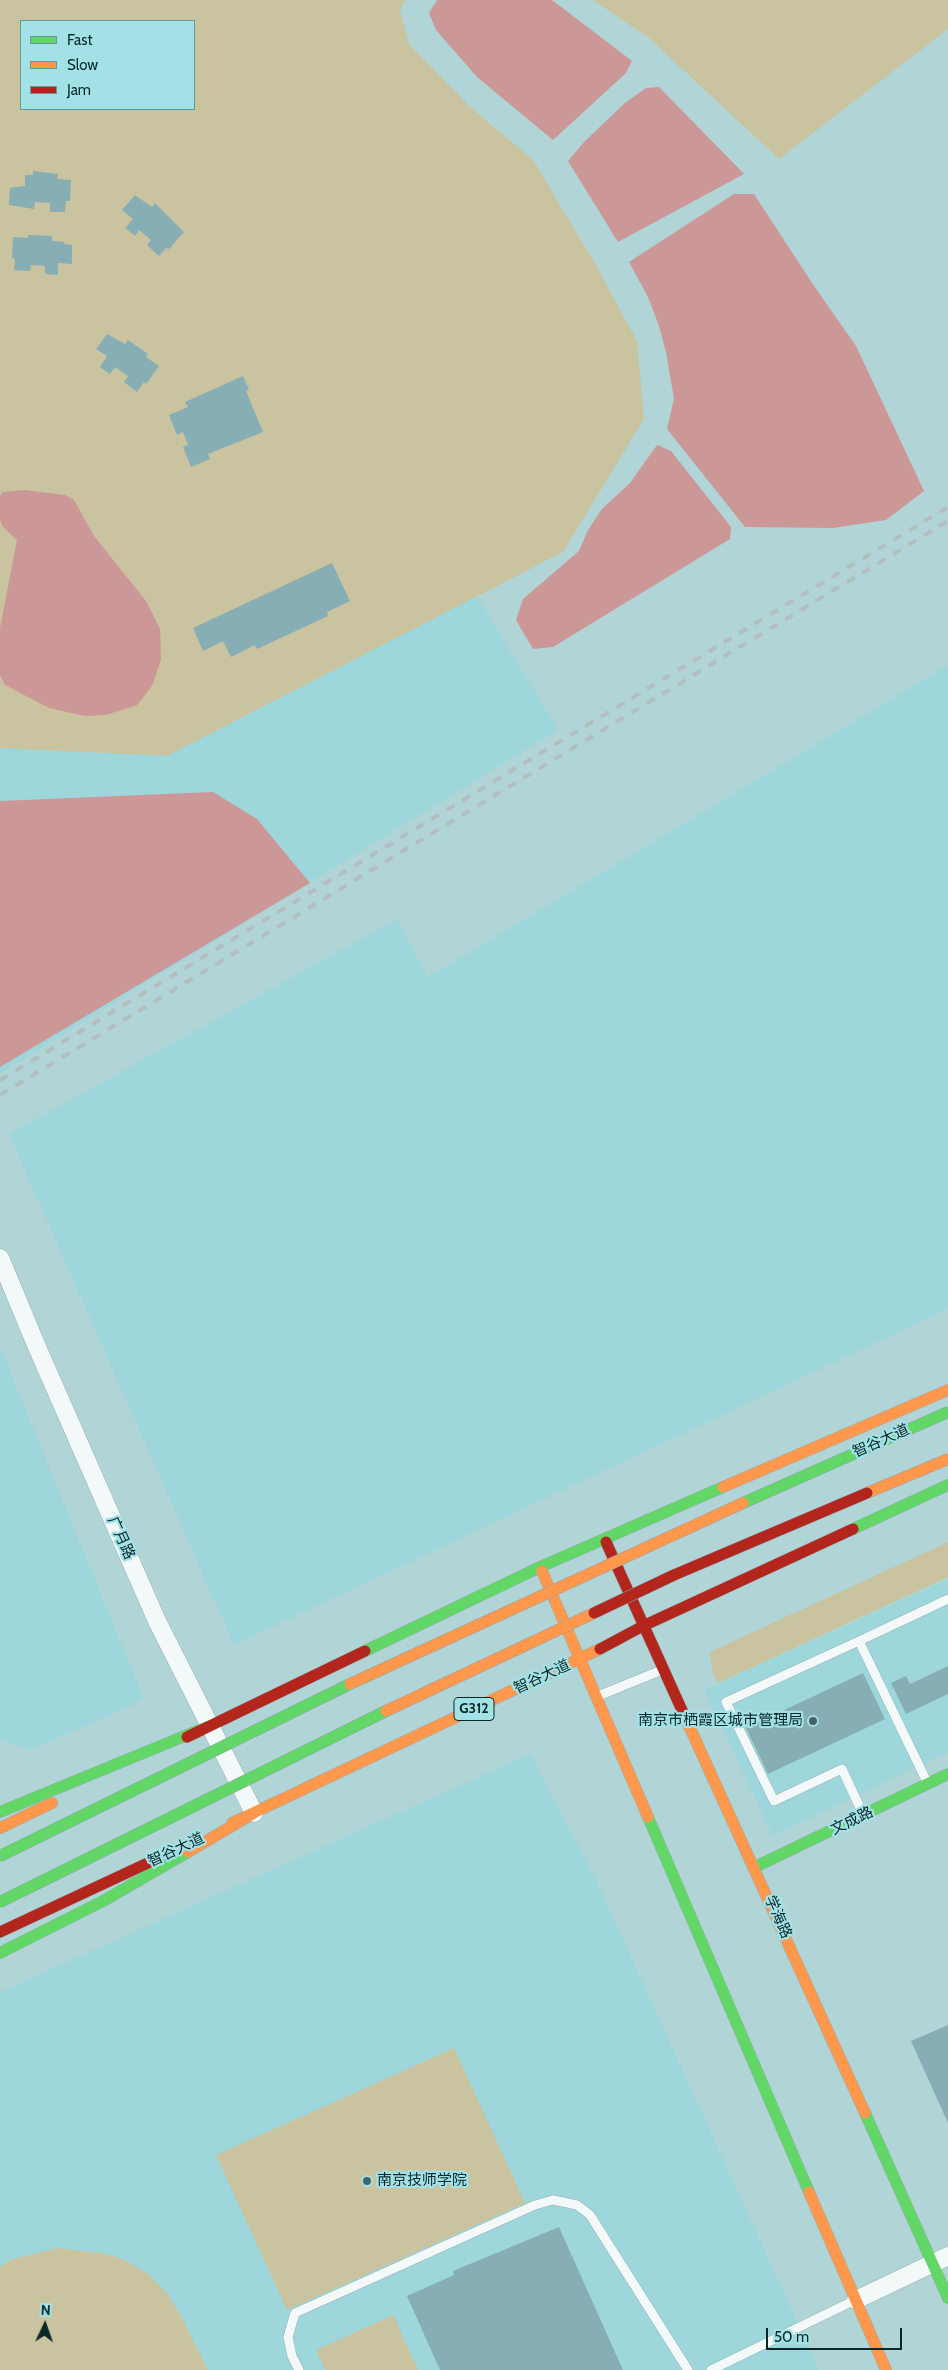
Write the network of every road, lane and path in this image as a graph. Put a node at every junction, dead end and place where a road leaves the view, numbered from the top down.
1 (0, 1258) edge
2 (948, 1390) edge
3 (948, 1412) edge
4 (948, 1459) edge
5 (948, 1485) edge
6 (604, 1538) junction
7 (540, 1567) junction
8 (948, 1599) edge
9 (644, 1626) junction
10 (859, 1641) junction
11 (580, 1659) junction
12 (662, 1670) junction
13 (596, 1698) junction
14 (209, 1726) junction
15 (948, 1774) edge
16 (928, 1784) junction
17 (0, 1812) edge
18 (254, 1813) junction
19 (864, 1815) junction
20 (0, 1828) edge
21 (0, 1856) edge
22 (756, 1867) junction
23 (0, 1902) edge
24 (0, 1932) edge
25 (0, 1953) edge
26 (940, 2260) edge
27 (948, 2298) edge
28 (856, 2300) junction
29 (299, 2370) edge
30 (688, 2370) edge
31 (711, 2370) edge
32 (886, 2370) edge

1 - 14 street, 广月路
2 - 6 main road, 智谷大道
3 - 21 main road, 智谷大道, bridge
4 - 23 main road, 智谷大道 / G312, bridge
5 - 9 main road, 智谷大道 / G312
6 - 7 main road, 智谷大道
6 - 9 main road, 学海路
7 - 11 main road
7 - 14 main road, 智谷大道
8 - 10 lane
9 - 11 main road, 智谷大道 / G312
9 - 12 main road, 学海路
10 - 16 lane
10 - 19 lane
11 - 13 main road
11 - 18 main road, 智谷大道 / G312
12 - 13 lane
12 - 22 main road, 学海路
13 - 28 main road
14 - 17 main road
14 - 18 street, 广月路
14 - 20 main road, 智谷大道
15 - 16 main road, 文成路
16 - 19 main road, 文成路
18 - 24 main road, 智谷大道 / G312
18 - 25 main road
19 - 22 main road, 文成路
22 - 26 main road, 学海路
26 - 27 main road, 学海路
26 - 28 street
28 - 31 lane
28 - 32 main road
29 - 30 lane

